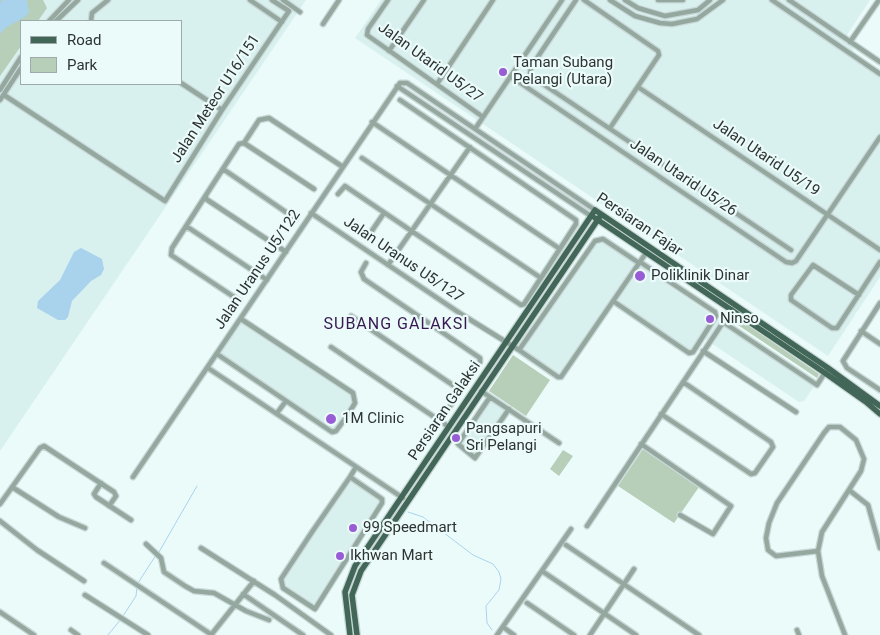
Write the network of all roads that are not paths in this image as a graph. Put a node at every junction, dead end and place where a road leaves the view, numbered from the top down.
1 (69, 0) edge
2 (78, 0) edge
3 (108, 0) edge
4 (250, 0) edge
5 (272, 0) edge
6 (283, 0) edge
7 (339, 0) edge
8 (388, 0) edge
9 (424, 0) edge
10 (493, 0) edge
11 (562, 0) edge
12 (576, 0) edge
13 (584, 0) edge
14 (610, 0) edge
15 (625, 0) edge
16 (658, 0) edge
17 (683, 0) edge
18 (710, 0) edge
19 (723, 0) edge
20 (772, 0) edge
21 (789, 0) edge
22 (879, 0) edge
23 (300, 12) dead end
24 (49, 20) edge
25 (57, 20) edge
26 (91, 20) edge
27 (282, 22) junction
28 (323, 24) dead end
29 (852, 43) junction
30 (389, 51) junction
31 (848, 52) junction
32 (20, 60) edge
33 (880, 62) edge
34 (20, 70) edge
35 (880, 74) edge
36 (510, 76) junction
37 (182, 84) edge
38 (437, 84) junction
39 (398, 86) junction
40 (638, 87) junction
41 (0, 90) edge
42 (4, 95) junction
43 (0, 100) edge
44 (400, 100) dead end
45 (568, 101) junction
46 (222, 110) junction
47 (433, 110) junction
48 (562, 111) junction
49 (483, 117) junction
50 (372, 122) junction
51 (610, 128) junction
52 (475, 129) junction
53 (880, 136) edge
54 (244, 143) junction
55 (470, 147) junction
56 (362, 158) dead end
57 (510, 162) junction
58 (342, 167) junction
59 (223, 169) junction
60 (451, 175) junction
61 (314, 189) dead end
62 (338, 194) dead end
63 (711, 196) junction
64 (206, 197) junction
65 (431, 204) junction
66 (704, 207) junction
67 (312, 213) junction
68 (384, 213) junction
69 (593, 213) junction
70 (827, 215) junction
71 (599, 217) junction
72 (296, 219) dead end
73 (186, 226) junction
74 (412, 231) junction
75 (367, 238) dead end
76 (560, 248) junction
77 (791, 250) dead end
78 (880, 250) edge
79 (286, 252) junction
80 (646, 253) junction
81 (639, 262) junction
82 (880, 262) edge
83 (366, 263) dead end
84 (388, 265) junction
85 (541, 278) junction
86 (267, 280) junction
87 (859, 295) junction
88 (240, 301) dead end
89 (613, 301) junction
90 (880, 303) edge
91 (733, 307) junction
92 (351, 316) dead end
93 (241, 318) junction
94 (723, 322) junction
95 (861, 331) junction
96 (506, 342) junction
97 (880, 344) edge
98 (512, 346) junction
99 (331, 347) dead end
100 (519, 350) junction
101 (703, 351) junction
102 (217, 354) junction
103 (208, 368) junction
104 (827, 371) junction
105 (683, 382) junction
106 (476, 387) junction
107 (460, 390) junction
108 (880, 390) edge
109 (482, 391) junction
110 (490, 397) junction
111 (286, 401) junction
112 (880, 406) edge
113 (509, 409) junction
114 (796, 412) dead end
115 (277, 413) junction
116 (661, 414) junction
117 (880, 414) edge
118 (440, 420) junction
119 (449, 427) junction
120 (431, 434) dead end
121 (559, 442) dead end
122 (641, 444) junction
123 (356, 467) junction
124 (133, 477) dead end
125 (350, 477) junction
126 (101, 483) junction
127 (12, 486) junction
128 (849, 490) junction
129 (402, 497) junction
130 (408, 501) junction
131 (0, 504) edge
132 (109, 506) junction
133 (680, 515) dead end
134 (131, 520) dead end
135 (0, 522) edge
136 (587, 526) dead end
137 (85, 528) dead end
138 (571, 529) dead end
139 (146, 544) dead end
140 (566, 545) dead end
141 (201, 548) dead end
142 (880, 548) edge
143 (818, 551) junction
144 (104, 563) dead end
145 (634, 569) dead end
146 (542, 571) junction
147 (84, 581) dead end
148 (254, 581) junction
149 (624, 584) junction
150 (290, 593) junction
151 (243, 594) junction
152 (85, 595) dead end
153 (285, 601) junction
154 (235, 603) junction
155 (527, 603) dead end
156 (0, 612) edge
157 (604, 614) junction
158 (269, 620) dead end
159 (503, 627) junction
160 (71, 630) dead end
161 (350, 634) edge
162 (34, 635) edge
163 (78, 635) edge
164 (148, 635) edge
165 (211, 635) edge
166 (302, 635) edge
167 (331, 635) edge
168 (358, 635) edge
169 (497, 635) edge
170 (514, 635) edge
171 (574, 635) edge
172 (590, 635) edge
173 (636, 635) edge
174 (699, 635) edge
175 (845, 635) edge

1 - 24 street
2 - 25 street
3 - 26 street
4 - 27 street
5 - 27 street, Jalan Meteor U16/151
6 - 23 street
7 - 28 street
8 - 30 street, Jalan Utarid U5/27
9 - 30 street
10 - 38 street
11 - 36 street, Jalan Utarid U5/27
12 - 45 street
13 - 40 street
14 - 19 street
15 - 18 street
16 - 17 street
20 - 31 street
21 - 29 street
22 - 29 street
27 - 46 street, Jalan Meteor U16/151
29 - 31 street
29 - 33 street
30 - 38 street, Jalan Utarid U5/27
31 - 35 street
32 - 41 street
34 - 42 street
36 - 48 street, Jalan Utarid U5/26
36 - 49 street, Jalan Utarid U5/27
37 - 46 street
38 - 49 street, Jalan Utarid U5/27
39 - 47 street, Persiaran Fajar
39 - 50 street, Jalan Uranus U5/122
39 - 52 street, Persiaran Fajar
40 - 51 street
40 - 70 street, Jalan Utarid U5/19
42 - 43 street
42 - 46 street, Jalan Meteor U16/151
44 - 55 street
45 - 48 street
45 - 51 street
47 - 52 street
47 - 57 street, Persiaran Fajar
48 - 66 street, Jalan Utarid U5/26
49 - 52 street, Jalan Utarid U5/27
50 - 58 street, Jalan Uranus U5/122
50 - 60 street
51 - 63 street
52 - 57 street
52 - 69 street, Persiaran Fajar
53 - 70 street
54 - 58 street
54 - 59 street
54 - 61 street
55 - 60 street
55 - 76 street
56 - 65 street
57 - 69 street, Persiaran Fajar
58 - 67 street, Jalan Uranus U5/122
59 - 64 street
59 - 72 street
60 - 65 street
60 - 76 street
62 - 68 street
63 - 66 street
63 - 77 street
64 - 73 street
64 - 79 street
65 - 74 street
65 - 85 street
66 - 70 street, Jalan Utarid U5/26
67 - 79 street, Jalan Uranus U5/122
67 - 84 street, Jalan Uranus U5/127
68 - 74 street
68 - 75 street
69 - 71 main road, Persiaran Fajar
69 - 96 main road, Persiaran Galaksi
70 - 78 street, Jalan Utarid U5/19
71 - 80 main road, Persiaran Fajar
71 - 91 main road, Persiaran Fajar
71 - 98 main road, Persiaran Galaksi
73 - 86 street
73 - 88 street
74 - 84 street
74 - 85 street
76 - 85 street
79 - 86 street, Jalan Uranus U5/122
80 - 81 street
80 - 91 main road, Persiaran Fajar
81 - 89 street
81 - 89 street
81 - 100 street
82 - 87 street
83 - 107 street
84 - 96 street, Jalan Uranus U5/127
86 - 93 street, Jalan Uranus U5/122
87 - 87 street
89 - 100 street, Jalan Uranus U5/127
90 - 95 street
91 - 94 street
91 - 104 main road, Persiaran Fajar
92 - 107 street
93 - 102 street, Jalan Uranus U5/122
93 - 111 street
94 - 101 street
94 - 104 street
95 - 97 street
95 - 108 street
96 - 98 street, Jalan Uranus U5/127
96 - 106 main road, Persiaran Galaksi
98 - 100 street, Jalan Uranus U5/127
98 - 109 main road, Persiaran Galaksi
99 - 118 street
101 - 105 street
101 - 114 street
102 - 103 street, Jalan Uranus U5/122
102 - 111 street
103 - 115 street
103 - 124 street, Jalan Uranus U5/122
104 - 112 main road, Persiaran Fajar
104 - 117 main road
105 - 116 street
105 - 116 street
106 - 109 street
106 - 119 main road, Persiaran Galaksi
107 - 118 street
109 - 110 street
109 - 130 main road, Persiaran Galaksi
110 - 113 street
110 - 113 street
111 - 115 street
113 - 121 street
115 - 123 street
116 - 122 street
118 - 119 street
118 - 120 street
119 - 129 main road, Persiaran Galaksi
122 - 133 street
122 - 136 street
123 - 125 street
123 - 129 street
125 - 150 street
125 - 150 street
126 - 127 street
126 - 132 street
126 - 132 street
127 - 131 street
127 - 137 street
128 - 142 street
128 - 143 street
128 - 143 street
129 - 130 street
129 - 161 main road, Persiaran Galaksi
130 - 168 main road, Persiaran Galaksi
132 - 134 street
135 - 147 street
138 - 146 street
139 - 154 street
140 - 149 street
141 - 148 street
143 - 175 street
144 - 165 street
145 - 149 street
146 - 157 street
146 - 159 street
148 - 151 street
148 - 153 street
149 - 157 street
149 - 174 street
150 - 153 street
151 - 154 street
151 - 166 street
152 - 164 street
153 - 167 street
154 - 158 street
154 - 165 street
155 - 171 street
156 - 162 street
157 - 172 street
157 - 173 street
159 - 169 street
159 - 170 street
160 - 163 street

